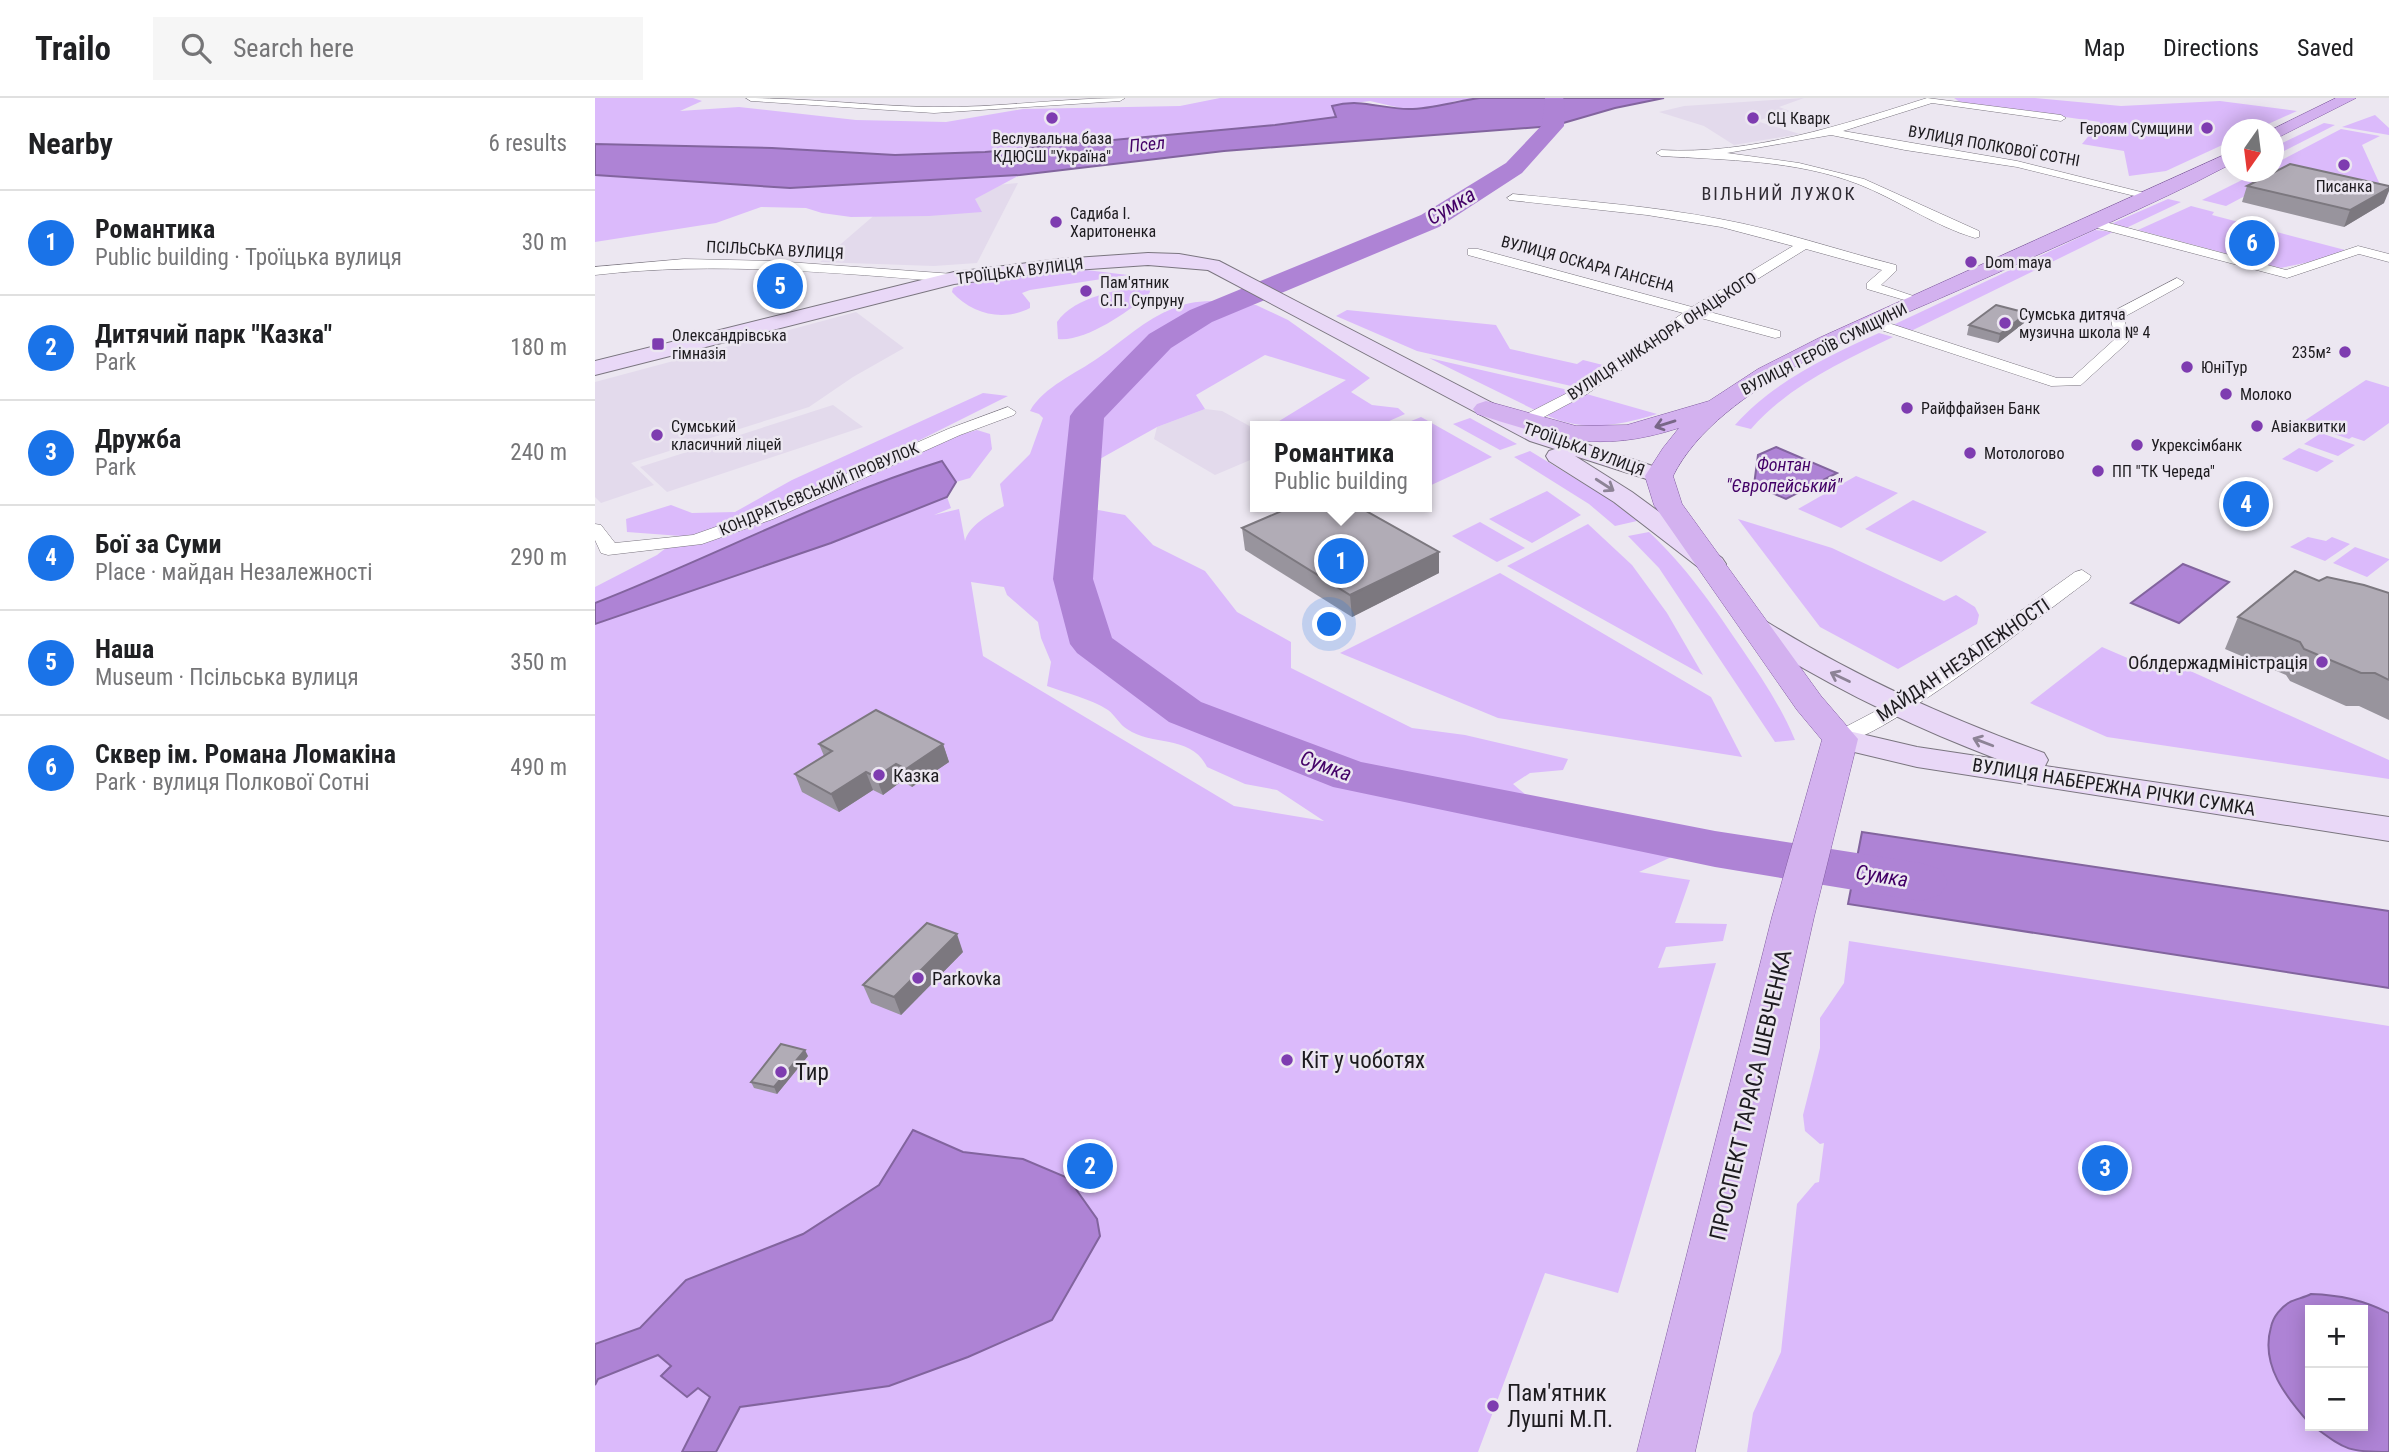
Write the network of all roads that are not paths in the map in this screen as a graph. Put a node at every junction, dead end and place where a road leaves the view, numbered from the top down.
1 (751, 98) edge
2 (1121, 98) edge
3 (2347, 99) edge
4 (2061, 118) dead end
5 (2284, 130) edge
6 (1830, 132) junction
7 (1661, 153) dead end
8 (1706, 154) junction
9 (2221, 162) edge
10 (2151, 196) junction
11 (1513, 198) dead end
12 (2090, 222) junction
13 (1975, 234) dead end
14 (1805, 244) junction
15 (1473, 251) dead end
16 (2389, 258) edge
17 (595, 271) edge
18 (954, 278) junction
19 (2177, 282) dead end
20 (1918, 300) junction
21 (1696, 311) junction
22 (1871, 323) junction
23 (1775, 334) dead end
24 (595, 368) edge
25 (1729, 399) junction
26 (1486, 409) junction
27 (1008, 412) dead end
28 (1522, 423) junction
29 (1659, 476) junction
30 (595, 529) edge
31 (1712, 564) junction
32 (2082, 576) dead end
33 (1757, 628) junction
34 (1901, 707) junction
35 (1840, 739) junction
36 (2093, 784) junction
37 (2389, 829) edge
38 (1666, 1452) edge

1 - 2 street
3 - 5 main road
4 - 6 street
6 - 8 street
6 - 10 street, ВУЛИЦЯ ПОЛКОВОЇ СОТНІ
7 - 8 street
8 - 13 street
9 - 10 main road, ВУЛИЦЯ ГЕРОЇВ СУМЩИНИ
10 - 12 main road, ВУЛИЦЯ ГЕРОЇВ СУМЩИНИ
11 - 14 street
12 - 16 street
12 - 20 main road, ВУЛИЦЯ ГЕРОЇВ СУМЩИНИ
14 - 20 street
14 - 21 street, ВУЛИЦЯ НИКАНОРА ОНАЦЬКОГО
15 - 21 street, ВУЛИЦЯ ОСКАРА ГАНСЕНА
17 - 18 street, ПСІЛЬСЬКА ВУЛИЦЯ
18 - 24 main road, ТРОЇЦЬКА ВУЛИЦЯ
18 - 26 main road, ТРОЇЦЬКА ВУЛИЦЯ
19 - 22 street
20 - 22 main road, ВУЛИЦЯ ГЕРОЇВ СУМЩИНИ
21 - 23 street, ВУЛИЦЯ ОСКАРА ГАНСЕНА
21 - 28 street, ВУЛИЦЯ НИКАНОРА ОНАЦЬКОГО
22 - 25 main road, ВУЛИЦЯ ГЕРОЇВ СУМЩИНИ
25 -> 28 main road
25 - 29 main road, ВУЛИЦЯ ГЕРОЇВ СУМЩИНИ
26 - 28 main road
26 -> 31 main road, ТРОЇЦЬКА ВУЛИЦЯ
27 - 30 street, КОНДРАТЬЄВСЬКИЙ ПРОВУЛОК
28 - 29 main road, ТРОЇЦЬКА ВУЛИЦЯ
29 - 31 main road
31 - 33 main road
32 - 34 street, МАЙДАН НЕЗАЛЕЖНОСТІ
34 -> 33 main road
33 - 35 main road
34 - 35 street, МАЙДАН НЕЗАЛЕЖНОСТІ
36 -> 34 main road
35 - 36 main road, ВУЛИЦЯ НАБЕРЕЖНА РІЧКИ СУМКА
35 - 38 main road, ПРОСПЕКТ ТАРАСА ШЕВЧЕНКА
36 - 37 main road, ВУЛИЦЯ НАБЕРЕЖНА РІЧКИ СУМКА

